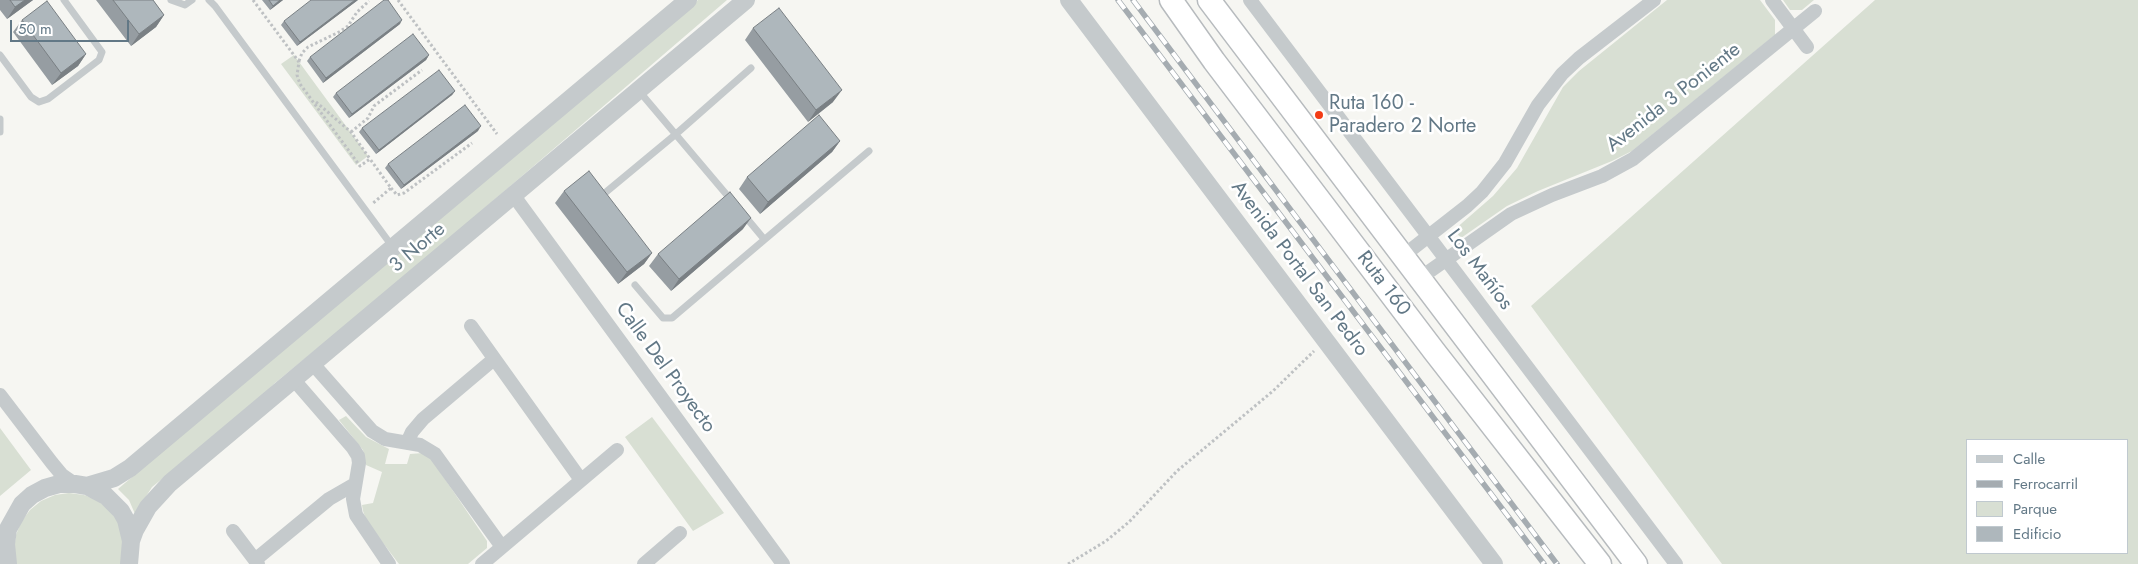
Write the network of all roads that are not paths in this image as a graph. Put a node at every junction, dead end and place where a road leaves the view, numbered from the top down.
1 (64, 0) edge
2 (171, 0) edge
3 (192, 0) edge
4 (209, 0) edge
5 (688, 0) edge
6 (746, 0) edge
7 (1069, 0) edge
8 (1171, 0) edge
9 (1209, 0) edge
10 (1250, 0) edge
11 (1654, 0) edge
12 (1772, 0) edge
13 (1815, 11) dead end
14 (1794, 30) junction
15 (1807, 47) dead end
16 (0, 55) edge
17 (751, 68) dead end
18 (639, 90) junction
19 (0, 119) edge
20 (0, 132) edge
21 (676, 134) junction
22 (869, 151) dead end
23 (514, 196) junction
24 (599, 197) edge
25 (1428, 236) junction
26 (764, 239) junction
27 (393, 248) junction
28 (1402, 256) junction
29 (1446, 260) junction
30 (1420, 278) junction
31 (635, 285) dead end
32 (1386, 287) junction
33 (471, 326) dead end
34 (494, 359) junction
35 (313, 364) junction
36 (294, 380) junction
37 (0, 395) edge
38 (407, 443) junction
39 (616, 450) dead end
40 (581, 480) junction
41 (355, 484) junction
42 (81, 485) junction
43 (233, 531) dead end
44 (680, 533) dead end
45 (131, 541) junction
46 (502, 547) junction
47 (257, 562) edge
48 (8, 564) edge
49 (129, 564) edge
50 (389, 564) edge
51 (482, 564) edge
52 (644, 564) edge
53 (783, 564) edge
54 (1494, 564) edge
55 (1600, 564) edge
56 (1636, 564) edge
57 (1676, 564) edge

1 - 16 lane
2 - 3 lane
4 - 27 lane
5 - 27 street, 3 Norte
6 - 18 street, 3 Norte
7 - 54 street, Avenida Portal San Pedro
8 - 32 highway, Ruta 160
9 - 28 highway, Ruta 160
10 - 25 street, Los Mañíos
11 - 25 street
12 - 14 street
13 - 14 street, Avenida 3 Poniente
14 - 15 street
14 - 29 street, Avenida 3 Poniente
17 - 21 lane
18 - 21 lane
18 - 23 street, 3 Norte
19 - 20 lane
21 - 24 lane
21 - 26 lane
22 - 26 lane
23 - 35 street, 3 Norte
23 - 53 street, Calle Del Proyecto
25 - 28 street
25 - 29 street, Los Mañíos
26 - 31 lane
27 - 42 street, 3 Norte
28 - 30 highway, Ruta 160
28 - 32 highway
29 - 30 street, Avenida 3 Poniente
29 - 57 street, Los Mañíos
30 - 32 highway
30 - 56 highway, Ruta 160
32 - 55 highway, Ruta 160
33 - 34 street
34 - 38 street
34 - 40 street
35 - 36 street, 3 Norte
35 - 38 street
36 - 41 street
36 - 45 street, 3 Norte
37 - 42 street
38 - 46 street
39 - 40 street
40 - 46 street
41 - 47 street
41 - 50 street
42 - 45 street
42 - 48 street, 3 Norte
43 - 47 street
44 - 52 street
45 - 49 street
46 - 51 street

